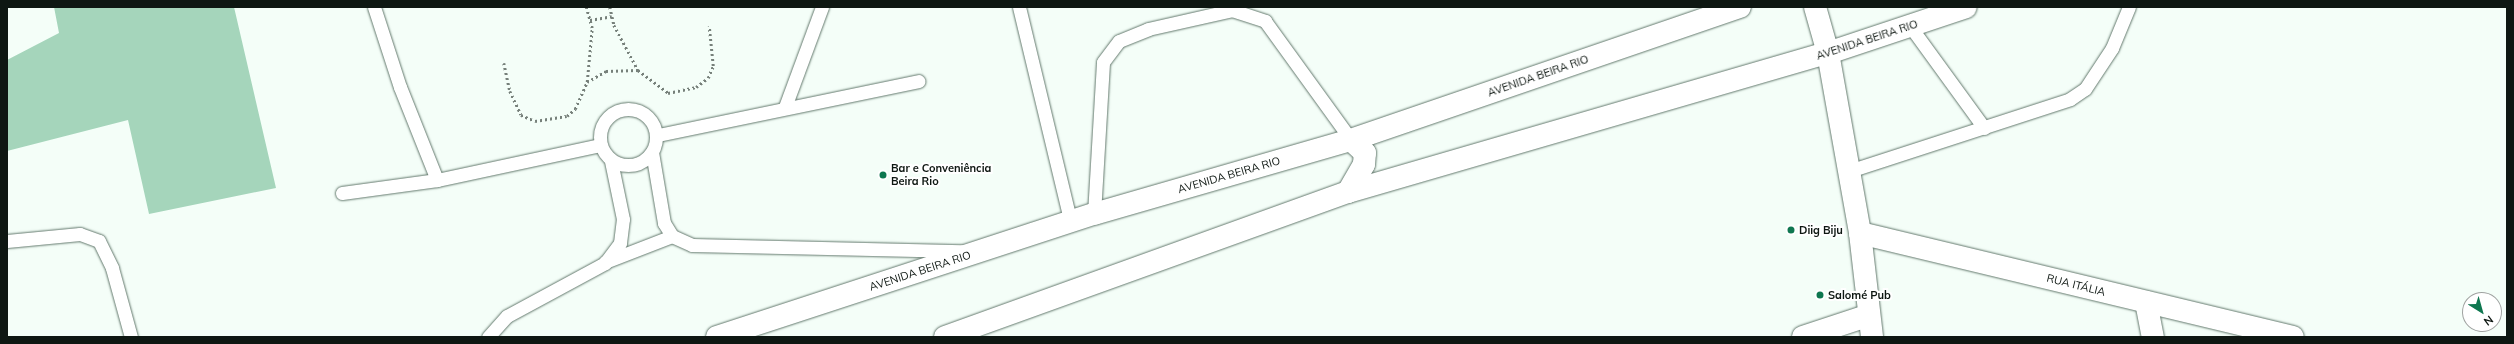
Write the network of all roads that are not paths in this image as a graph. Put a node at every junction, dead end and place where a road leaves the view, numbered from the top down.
1 (374, 7) edge
2 (822, 7) edge
3 (1019, 7) edge
4 (1740, 7) edge
5 (1815, 7) edge
6 (1966, 7) edge
7 (2129, 7) edge
8 (1910, 26) junction
9 (1828, 53) junction
10 (918, 81) dead end
11 (785, 107) junction
12 (1984, 128) junction
13 (658, 135) junction
14 (1351, 140) junction
15 (600, 146) junction
16 (652, 152) junction
17 (611, 160) junction
18 (1849, 171) junction
19 (436, 180) junction
20 (1348, 192) junction
21 (342, 193) dead end
22 (1094, 214) junction
23 (1071, 223) junction
24 (1860, 232) junction
25 (672, 236) junction
26 (7, 241) edge
27 (978, 252) junction
28 (605, 263) junction
29 (2146, 302) junction
30 (1867, 316) junction
31 (131, 337) edge
32 (488, 337) edge
33 (717, 337) edge
34 (945, 337) edge
35 (1803, 337) edge
36 (1872, 337) edge
37 (2153, 337) edge
38 (2293, 337) edge

1 - 19 lane
2 - 11 lane
3 - 23 lane
4 - 14 main road, AVENIDA BEIRA RIO
5 - 9 main road
6 - 8 main road, AVENIDA BEIRA RIO
7 - 12 lane
8 - 9 main road, AVENIDA BEIRA RIO
8 - 12 lane
9 - 18 main road
9 - 20 main road, AVENIDA BEIRA RIO
10 - 11 lane
11 - 13 lane
12 - 18 lane
13 - 15 lane
13 - 16 lane
14 - 20 main road
14 - 22 main road, AVENIDA BEIRA RIO
14 - 22 lane
15 - 17 lane
15 - 19 lane
16 - 17 lane
16 - 25 lane
17 - 28 lane
18 - 24 main road
19 - 21 lane
20 - 34 main road, AVENIDA BEIRA RIO
22 - 23 main road, AVENIDA BEIRA RIO
23 - 27 main road, AVENIDA BEIRA RIO
24 - 29 main road, RUA ITÁLIA
24 - 30 main road
25 - 27 lane
25 - 28 lane
26 - 31 lane
27 - 33 main road, AVENIDA BEIRA RIO
28 - 32 lane
29 - 37 main road
29 - 38 main road, RUA ITÁLIA
30 - 35 main road
30 - 36 main road

